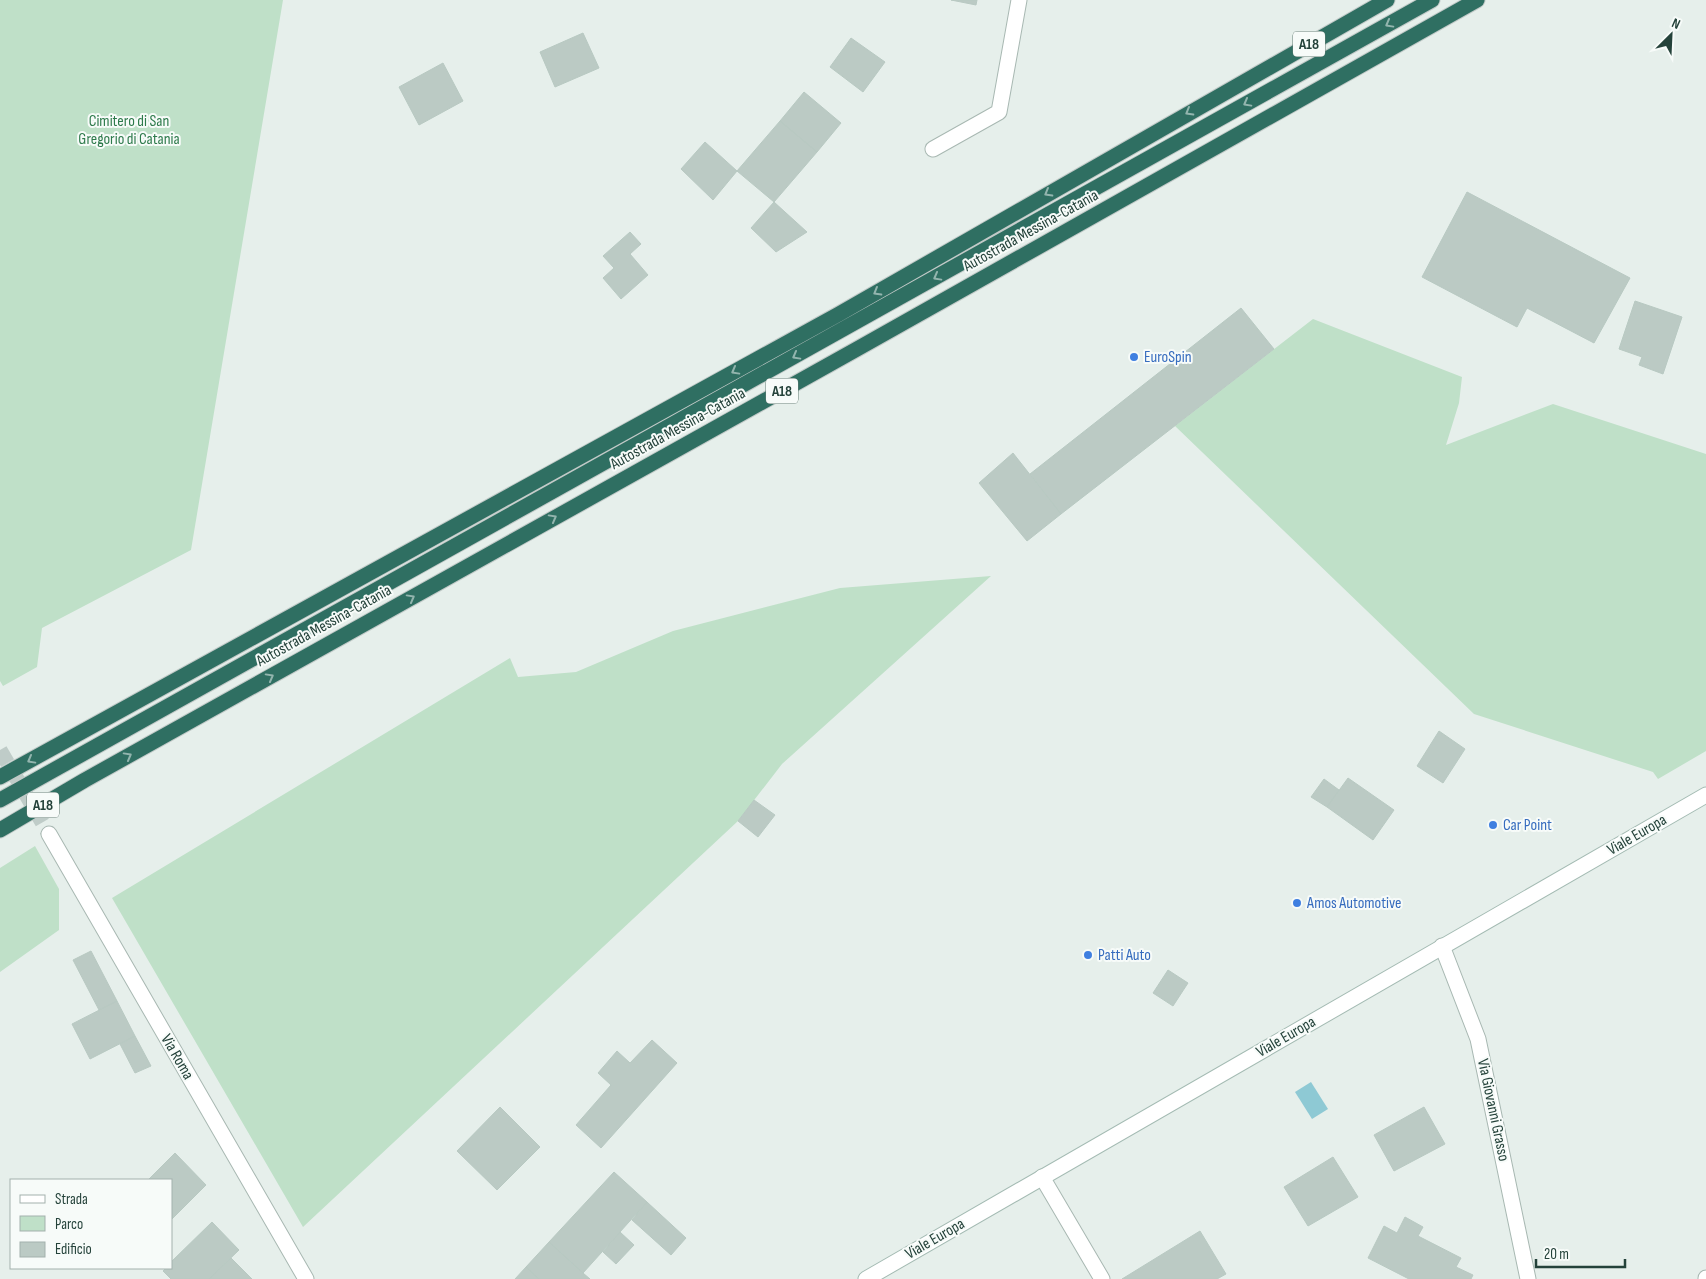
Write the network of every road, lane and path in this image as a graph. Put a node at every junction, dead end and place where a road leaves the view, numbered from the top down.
1 (1019, 0) edge
2 (1387, 0) edge
3 (1432, 0) edge
4 (1477, 0) edge
5 (933, 149) dead end
6 (0, 777) edge
7 (1706, 795) edge
8 (0, 800) edge
9 (0, 830) edge
10 (48, 834) tunnel mouth
11 (1442, 946) junction
12 (1042, 1177) junction
13 (306, 1279) edge
14 (867, 1279) edge
15 (1102, 1279) edge
16 (1528, 1279) edge

1 - 5 street
2 -> 6 highway, Autostrada Messina-Catania / A18
3 -> 8 highway
9 -> 4 highway, Autostrada Messina-Catania / A18
7 - 11 street, Viale Europa
10 - 13 street, Via Roma
11 - 12 street, Viale Europa
11 - 16 street, Via Giovanni Grasso
12 - 14 street, Viale Europa
12 - 15 street

